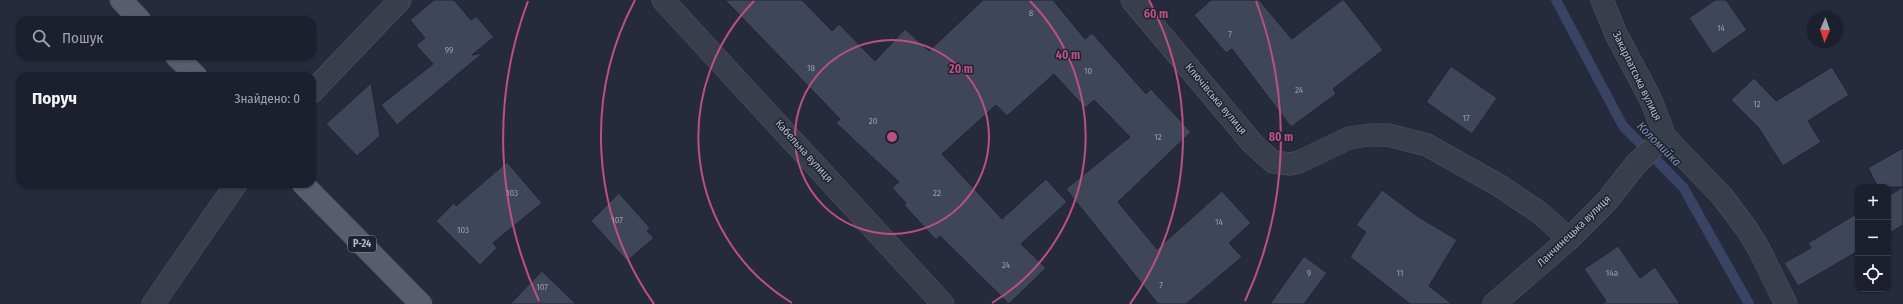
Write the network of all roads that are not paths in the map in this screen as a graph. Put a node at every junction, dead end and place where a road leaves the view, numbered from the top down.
1 (120, 0) edge
2 (400, 0) edge
3 (663, 0) edge
4 (1132, 0) edge
5 (1602, 0) edge
6 (136, 16) edge
7 (180, 60) edge
8 (192, 72) edge
9 (316, 88) edge
10 (1661, 141) junction
11 (233, 188) edge
12 (307, 188) edge
13 (1569, 238) junction
14 (153, 304) edge
15 (421, 304) edge
16 (943, 304) edge
17 (1494, 304) edge
18 (1786, 304) edge

1 - 6 main road
2 - 9 street
3 - 16 street, Кабельна вулиця
4 - 13 street, Ключівська вулиця
5 - 10 street, Закарпатська вулиця
7 - 8 main road
10 - 13 street, Ланчинецька вулиця
10 - 18 street, Закарпатська вулиця
11 - 14 street
12 - 15 main road, Р-24
13 - 17 street, Ланчинецька вулиця

